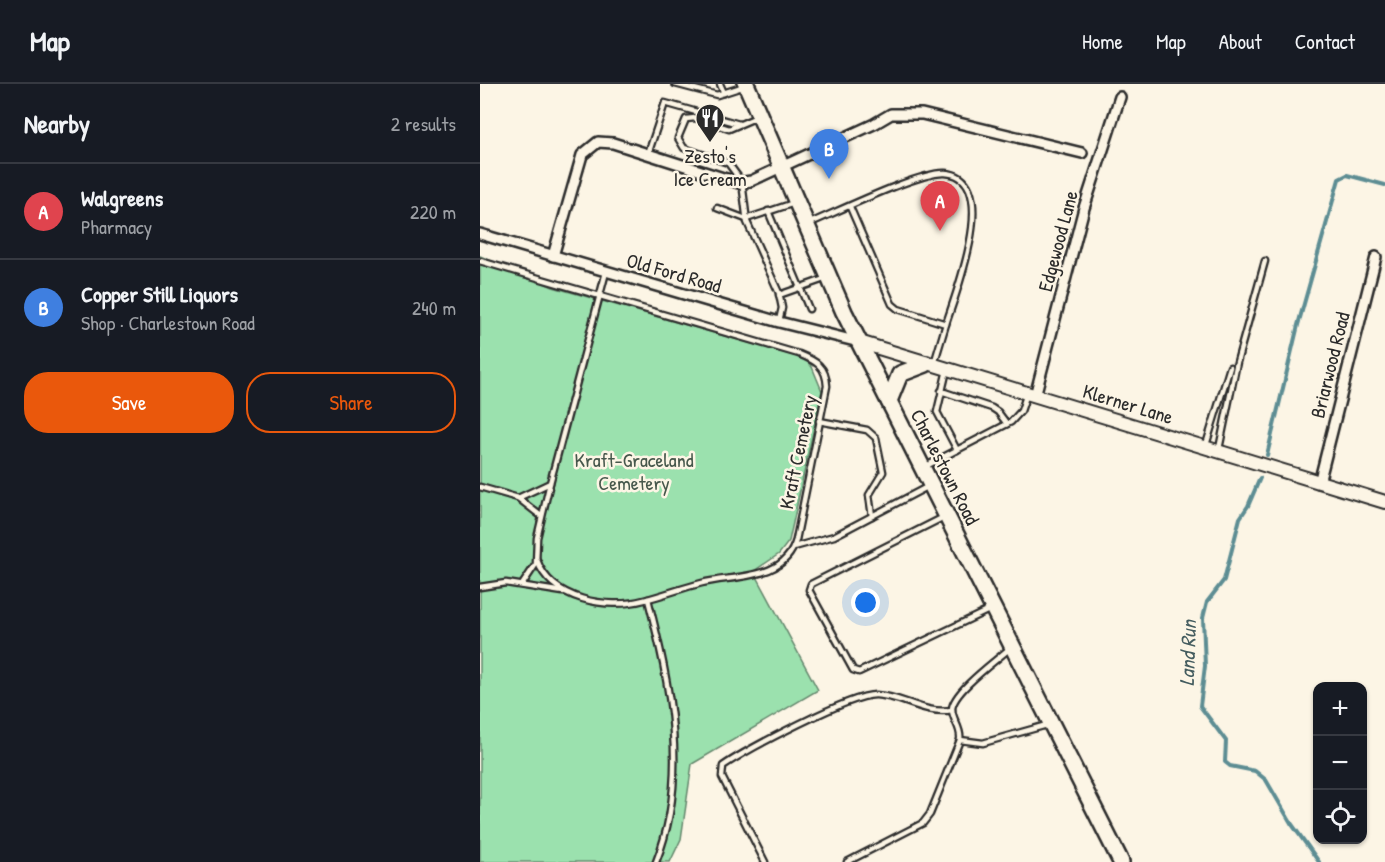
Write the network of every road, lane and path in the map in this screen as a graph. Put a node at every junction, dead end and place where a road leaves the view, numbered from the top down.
1 (675, 84) edge
2 (720, 84) edge
3 (746, 85) edge
4 (724, 93) junction
5 (1120, 97) dead end
6 (760, 116) junction
7 (742, 124) junction
8 (1082, 153) dead end
9 (648, 154) junction
10 (781, 166) junction
11 (742, 182) junction
12 (797, 202) junction
13 (850, 207) junction
14 (717, 208) dead end
15 (768, 212) junction
16 (746, 219) junction
17 (807, 225) junction
18 (480, 234) edge
19 (765, 245) dead end
20 (759, 248) junction
21 (553, 256) junction
22 (1376, 256) dead end
23 (771, 259) dead end
24 (480, 261) edge
25 (1265, 261) dead end
26 (765, 262) junction
27 (606, 272) junction
28 (778, 274) dead end
29 (772, 277) junction
30 (829, 277) junction
31 (801, 288) junction
32 (779, 295) junction
33 (599, 297) junction
34 (809, 309) dead end
35 (779, 322) junction
36 (946, 324) junction
37 (859, 342) junction
38 (930, 365) junction
39 (1230, 367) dead end
40 (947, 370) junction
41 (941, 391) junction
42 (1031, 394) junction
43 (889, 401) junction
44 (819, 421) junction
45 (1007, 424) junction
46 (1205, 448) junction
47 (957, 450) junction
48 (1218, 452) junction
49 (922, 468) junction
50 (550, 483) junction
51 (1319, 483) junction
52 (931, 485) junction
53 (480, 486) edge
54 (518, 498) junction
55 (1385, 502) edge
56 (946, 515) junction
57 (542, 516) junction
58 (872, 516) junction
59 (794, 547) junction
60 (537, 560) junction
61 (522, 585) junction
62 (480, 587) edge
63 (564, 592) junction
64 (648, 599) junction
65 (993, 608) junction
66 (1012, 646) junction
67 (952, 710) junction
68 (1052, 724) junction
69 (960, 740) junction
70 (656, 862) edge
71 (765, 862) edge
72 (847, 862) edge
73 (1121, 862) edge

1 - 4 lane
2 - 4 lane
3 - 4 lane
3 - 6 main road, Charlestown Road
5 - 42 street, Edgewood Lane
6 - 7 lane
6 - 10 main road, Charlestown Road
7 - 9 lane
7 - 11 lane
8 - 10 street
9 - 11 street
9 - 21 street
10 - 11 street
10 - 12 main road, Charlestown Road
11 - 16 lane
12 - 15 lane
12 - 17 main road, Charlestown Road
13 - 17 lane
13 - 36 lane
13 - 36 lane
14 - 16 lane
15 - 16 lane
15 - 31 lane
16 - 20 lane
17 - 30 main road, Charlestown Road
18 - 21 street, Old Ford Road
19 - 20 lane
20 - 26 lane
21 - 27 street, Old Ford Road
22 - 51 street, Briarwood Road
23 - 26 lane
24 - 33 lane, Kraft Cemetery
25 - 48 lane
26 - 29 lane
27 - 33 lane
27 - 35 street, Old Ford Road
28 - 29 lane
29 - 32 lane
30 - 31 lane
30 - 37 main road, Charlestown Road
31 - 32 lane
31 - 34 lane
32 - 35 lane
33 - 44 lane, Kraft Cemetery
33 - 50 lane
35 - 37 street, Old Ford Road
36 - 38 lane
37 - 38 street, Klerner Lane
37 - 43 main road, Charlestown Road
38 - 40 street, Klerner Lane
38 - 43 main road
39 - 46 lane
40 - 41 lane
40 - 42 street, Klerner Lane
41 - 45 lane
41 - 47 lane
42 - 45 lane
42 - 46 street, Klerner Lane
43 - 49 main road, Charlestown Road
44 - 58 lane
44 - 59 lane, Kraft Cemetery
45 - 47 lane
46 - 48 street, Klerner Lane
47 - 49 lane
48 - 51 street, Klerner Lane
49 - 52 main road, Charlestown Road
50 - 54 lane
50 - 57 lane
51 - 55 street, Klerner Lane
52 - 56 main road, Charlestown Road
52 - 58 lane
53 - 54 lane
54 - 57 lane
56 - 65 main road, Charlestown Road
56 - 65 lane
57 - 60 lane
58 - 59 lane
59 - 64 lane
60 - 61 lane
60 - 63 lane
61 - 62 lane
61 - 63 lane
63 - 64 lane
64 - 70 lane
65 - 66 main road, Charlestown Road
66 - 67 lane
66 - 68 main road, Charlestown Road
67 - 69 lane
67 - 71 lane
68 - 69 lane
68 - 73 main road, Charlestown Road
69 - 72 lane

